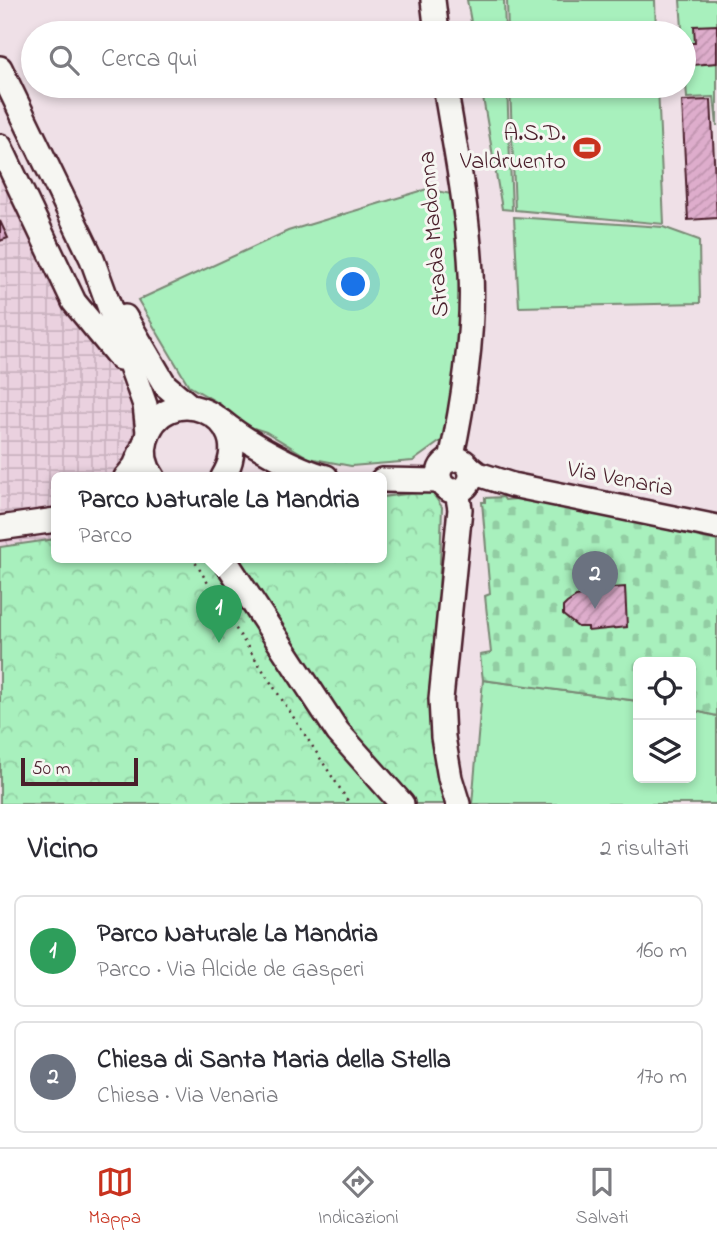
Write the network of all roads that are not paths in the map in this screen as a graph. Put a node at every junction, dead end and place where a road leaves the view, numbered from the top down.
1 (0, 68) edge
2 (447, 98) edge
3 (0, 146) edge
4 (92, 259) junction
5 (134, 375) junction
6 (191, 407) junction
7 (220, 420) junction
8 (146, 439) junction
9 (284, 459) junction
10 (130, 472) edge
11 (151, 472) edge
12 (226, 472) edge
13 (314, 472) edge
14 (454, 476) junction
15 (389, 479) edge
16 (51, 522) edge
17 (717, 527) edge
18 (0, 528) edge
19 (227, 563) edge
20 (240, 563) edge
21 (260, 612) junction
22 (402, 804) edge
23 (458, 804) edge

1 - 4 street
2 - 14 street, Strada Madonna
3 - 5 street
4 - 5 street
4 - 6 street
5 - 8 street
6 - 7 street
6 - 8 street
7 - 9 street
7 - 12 street
8 - 10 street
8 - 11 street
9 - 12 street
9 - 13 street
14 - 15 street, Via Venaria
14 - 17 street, Via Venaria
14 - 23 street, Strada Madonna
16 - 18 street
19 - 21 street
20 - 21 street
21 - 22 street

